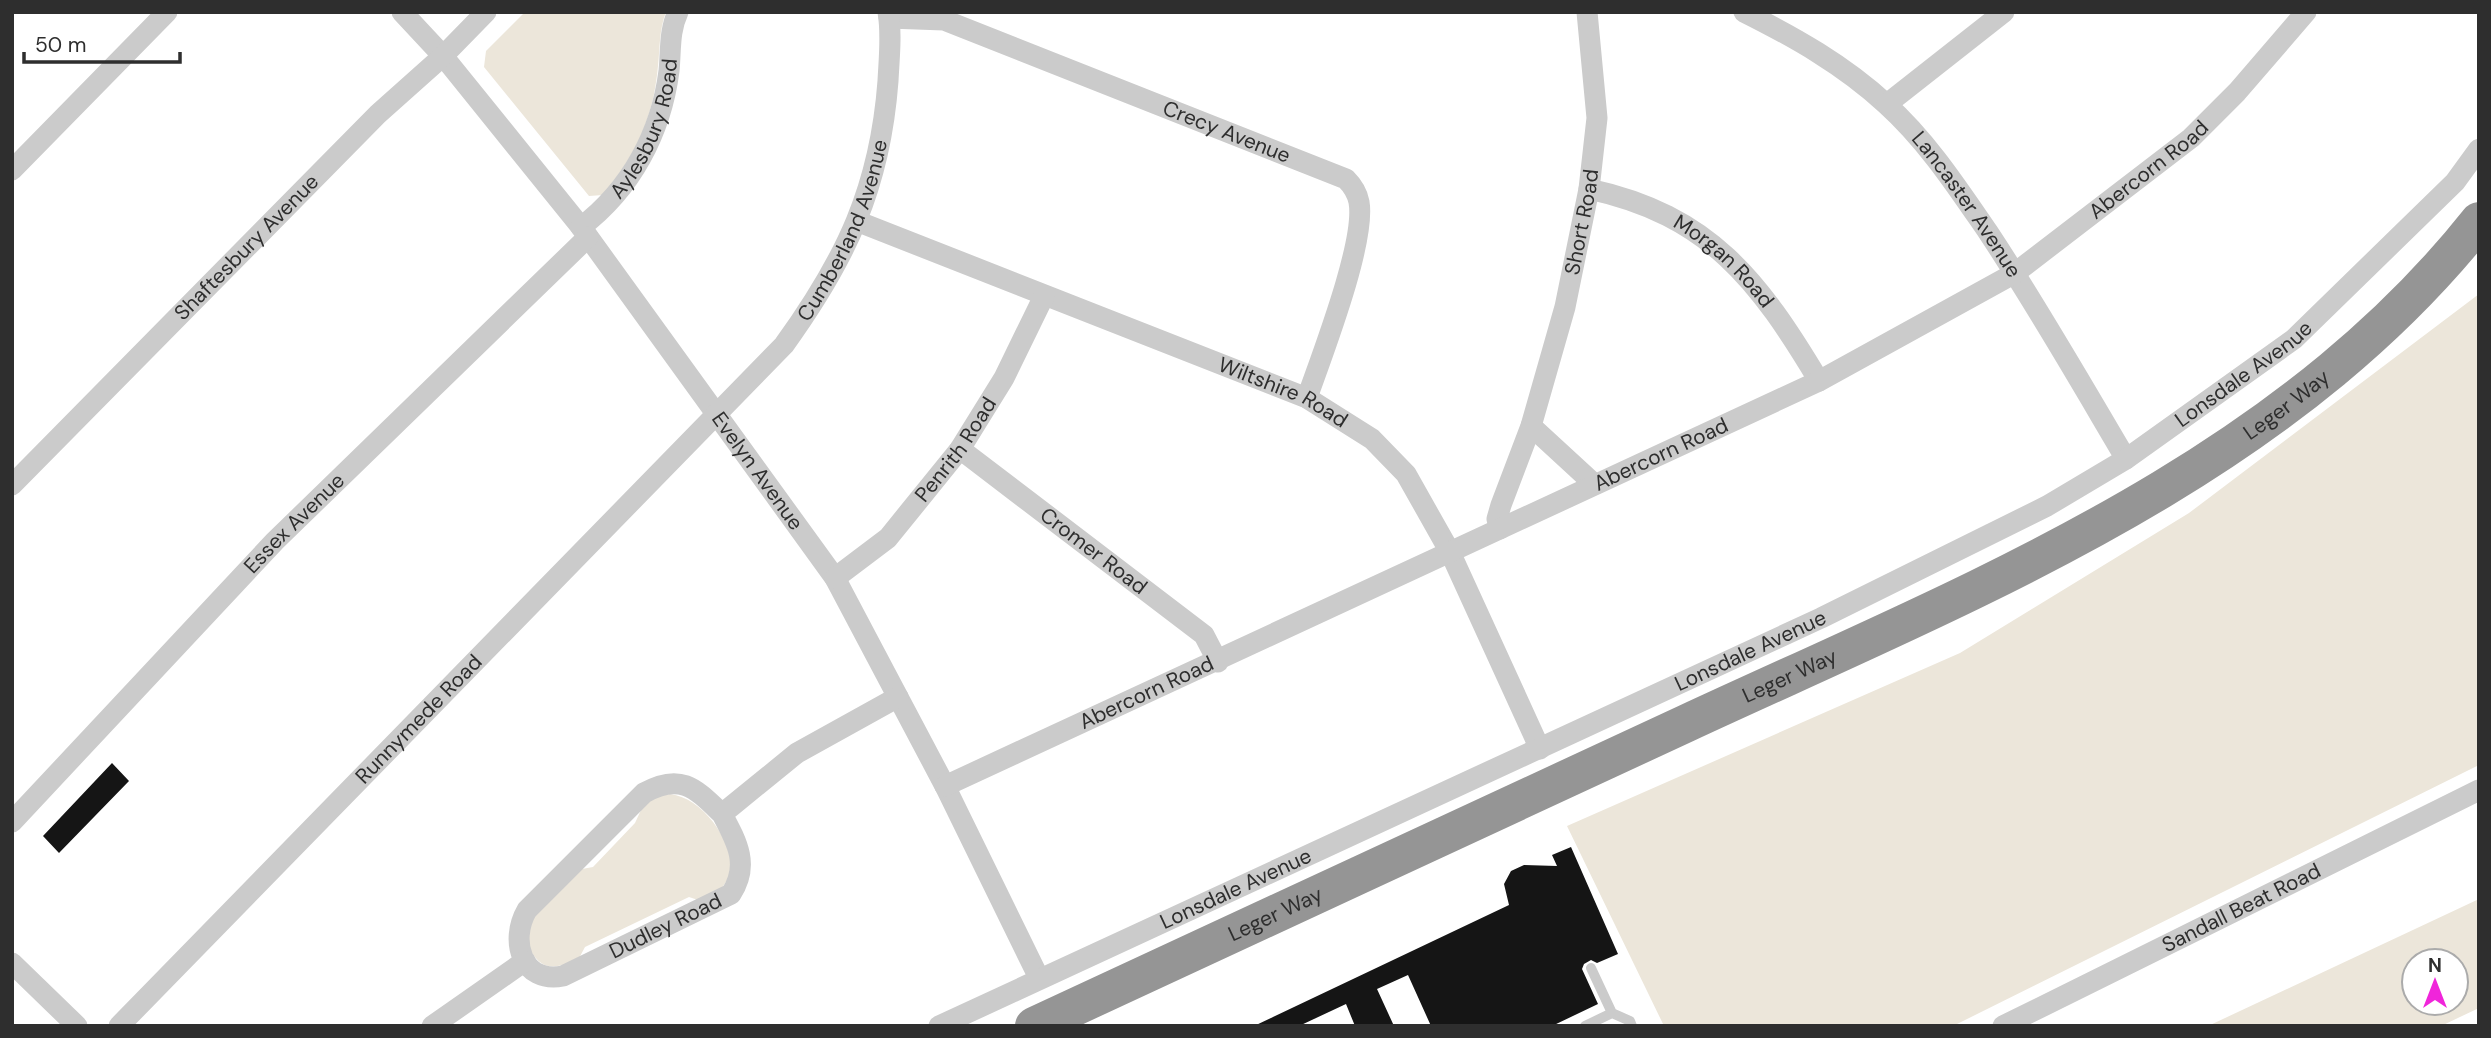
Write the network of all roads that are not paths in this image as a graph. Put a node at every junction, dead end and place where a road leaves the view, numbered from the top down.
1 (167, 12) edge
2 (402, 12) edge
3 (486, 12) edge
4 (678, 12) edge
5 (1587, 12) edge
6 (1744, 12) edge
7 (2004, 12) edge
8 (2306, 12) edge
9 (888, 15) edge
10 (443, 56) junction
11 (1887, 104) junction
12 (2479, 149) edge
13 (12, 170) edge
14 (1589, 189) junction
15 (2479, 221) edge
16 (859, 222) junction
17 (584, 232) junction
18 (2015, 273) junction
19 (1044, 296) junction
20 (1819, 381) junction
21 (1307, 397) junction
22 (717, 415) junction
23 (1531, 426) junction
24 (960, 449) junction
25 (2126, 459) junction
26 (1594, 483) junction
27 (12, 485) edge
28 (1500, 529) junction
29 (1450, 552) junction
30 (835, 578) junction
31 (1218, 662) junction
32 (898, 697) junction
33 (1540, 749) junction
34 (945, 786) junction
35 (2479, 790) edge
36 (722, 814) junction
37 (12, 822) edge
38 (525, 961) junction
39 (12, 963) edge
40 (1591, 968) dead end
41 (1039, 978) junction
42 (1612, 1013) junction
43 (77, 1026) edge
44 (119, 1026) edge
45 (432, 1026) edge
46 (939, 1026) edge
47 (1034, 1026) edge
48 (1585, 1026) edge
49 (1632, 1026) edge
50 (2003, 1026) edge

1 - 13 street
2 - 10 street, Evelyn Avenue
3 - 10 street, Shaftesbury Avenue
4 - 17 street, Aylesbury Road
5 - 14 street, Short Road
6 - 11 street, Lancaster Avenue
7 - 11 street
8 - 18 street, Abercorn Road
9 - 16 street, Cumberland Avenue
9 - 21 street, Crecy Avenue
10 - 17 street, Evelyn Avenue
10 - 27 street, Shaftesbury Avenue
11 - 18 street, Lancaster Avenue
12 - 25 street, Lonsdale Avenue
14 - 20 street, Morgan Road
14 - 23 street, Short Road
15 - 47 highway, Leger Way
16 - 19 street, Wiltshire Road
16 - 22 street, Cumberland Avenue
17 - 22 street, Evelyn Avenue
17 - 37 street, Essex Avenue
18 - 20 street, Abercorn Road
18 - 25 street, Lancaster Avenue
19 - 21 street, Wiltshire Road
19 - 24 street, Penrith Road
20 - 26 street, Abercorn Road
21 - 29 street, Wiltshire Road
22 - 30 street, Evelyn Avenue
22 - 44 street, Runnymede Road
23 - 26 street
23 - 28 street, Short Road
24 - 30 street, Penrith Road
24 - 31 street, Cromer Road
25 - 33 street, Lonsdale Avenue
26 - 28 street, Abercorn Road
28 - 29 street, Abercorn Road
29 - 31 street, Abercorn Road
29 - 33 street, Wiltshire Road
30 - 32 street, Evelyn Avenue
31 - 34 street, Abercorn Road
32 - 34 street, Evelyn Avenue
32 - 36 street
33 - 41 street, Lonsdale Avenue
34 - 41 street, Evelyn Avenue
35 - 50 street, Sandall Beat Road
36 - 38 street, Dudley Road
36 - 38 street, Dudley Road
38 - 45 street
39 - 43 street
40 - 42 lane
41 - 46 street, Lonsdale Avenue
42 - 48 lane
42 - 49 lane

